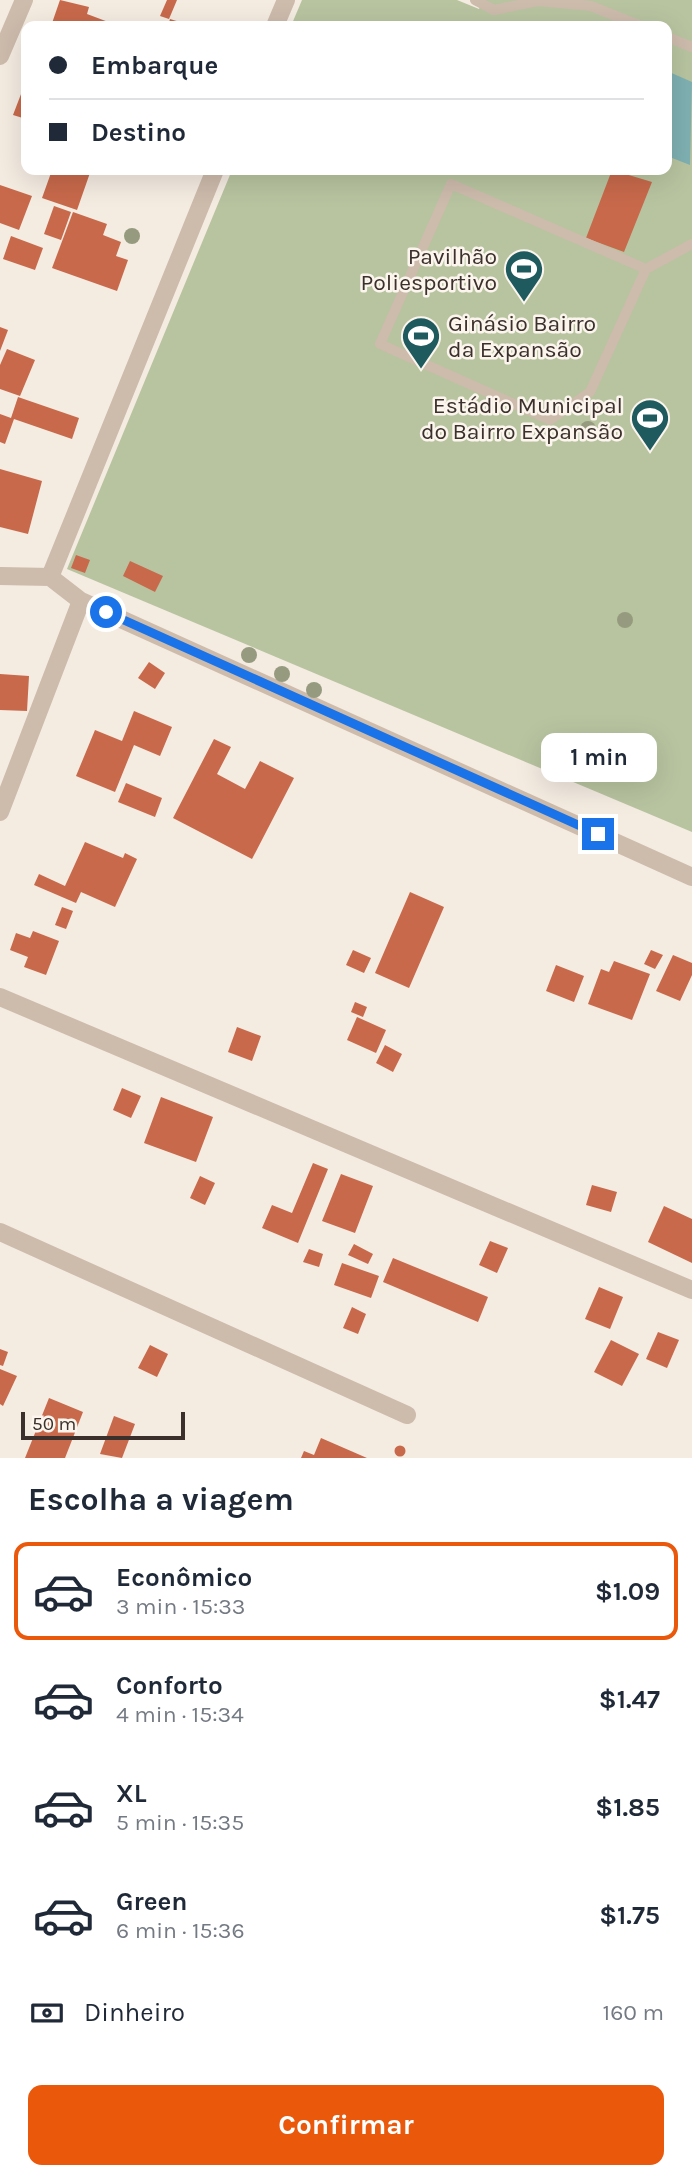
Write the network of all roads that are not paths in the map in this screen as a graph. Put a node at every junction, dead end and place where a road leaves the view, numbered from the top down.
1 (24, 0) edge
2 (286, 0) edge
3 (475, 0) edge
4 (277, 21) edge
5 (629, 21) edge
6 (672, 39) edge
7 (692, 47) edge
8 (0, 56) edge
9 (213, 175) edge
10 (692, 244) edge
11 (646, 269) junction
12 (0, 576) edge
13 (50, 577) junction
14 (81, 601) junction
15 (0, 812) edge
16 (692, 877) edge
17 (0, 997) edge
18 (0, 1232) edge
19 (692, 1290) edge
20 (407, 1415) dead end

1 - 8 street
2 - 4 street
3 - 5 lane
6 - 7 lane
9 - 13 street
10 - 11 lane
11 - 11 lane
12 - 13 street
13 - 14 street
14 - 15 street
14 - 16 street
17 - 19 street
18 - 20 street

